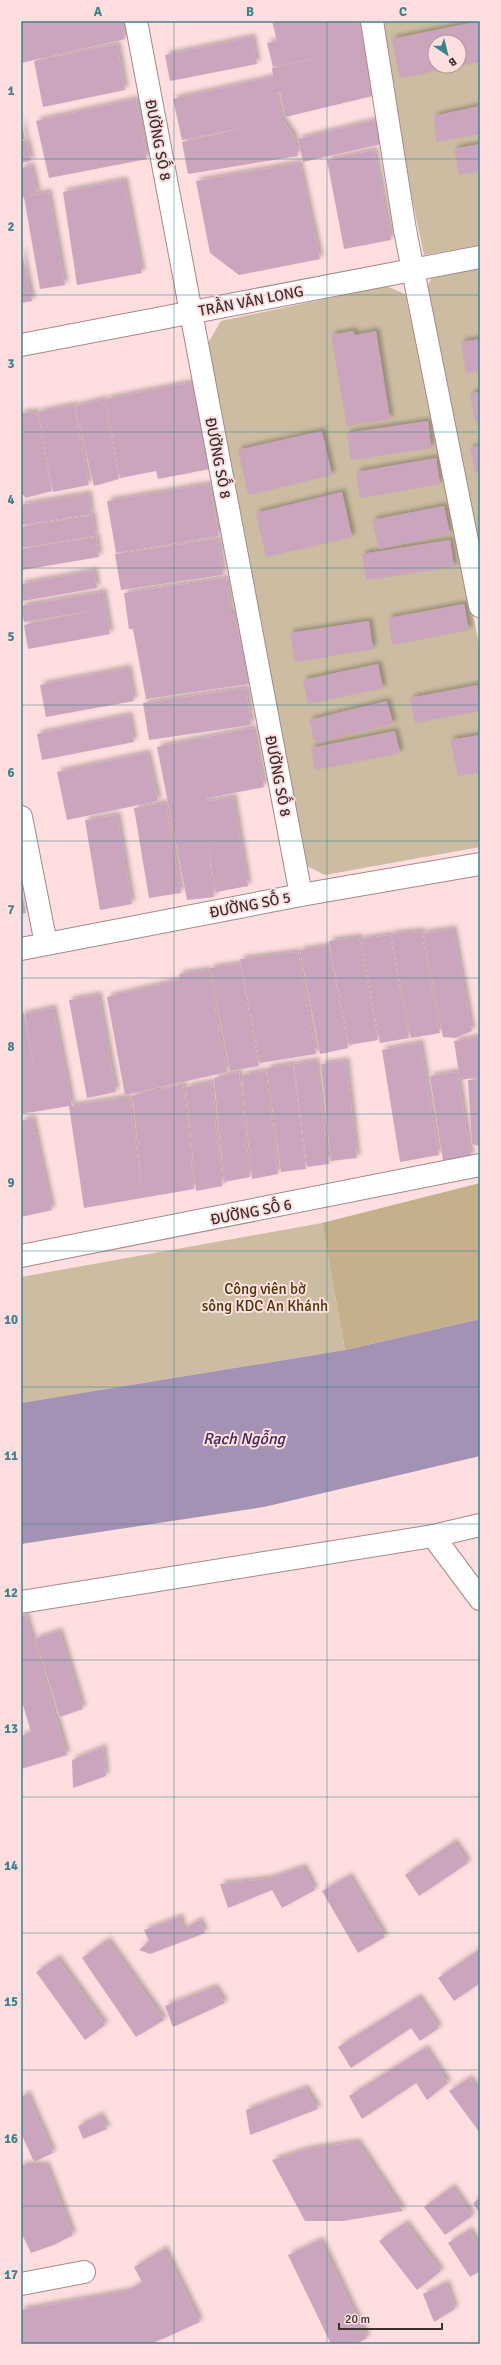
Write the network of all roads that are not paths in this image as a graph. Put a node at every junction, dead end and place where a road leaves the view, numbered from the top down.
1 (136, 21) edge
2 (372, 21) edge
3 (480, 257) edge
4 (413, 270) junction
5 (191, 312) junction
6 (21, 345) edge
7 (480, 606) edge
8 (21, 817) edge
9 (480, 864) edge
10 (301, 895) junction
11 (46, 944) junction
12 (21, 949) edge
13 (480, 1165) edge
14 (21, 1256) edge
15 (480, 1525) edge
16 (433, 1536) junction
17 (480, 1599) edge
18 (21, 1602) edge
19 (84, 2272) dead end
20 (21, 2284) edge

1 - 5 street, ĐƯỜNG SỐ 8
2 - 4 street
3 - 4 street, TRẦN VĂN LONG
4 - 5 street, TRẦN VĂN LONG
4 - 7 street
5 - 6 street, TRẦN VĂN LONG
5 - 10 street, ĐƯỜNG SỐ 8
8 - 11 street
9 - 10 street, ĐƯỜNG SỐ 5
10 - 11 street, ĐƯỜNG SỐ 5
11 - 12 street, ĐƯỜNG SỐ 5
13 - 14 street, ĐƯỜNG SỐ 6
15 - 16 street
16 - 17 street
16 - 18 street
19 - 20 street

